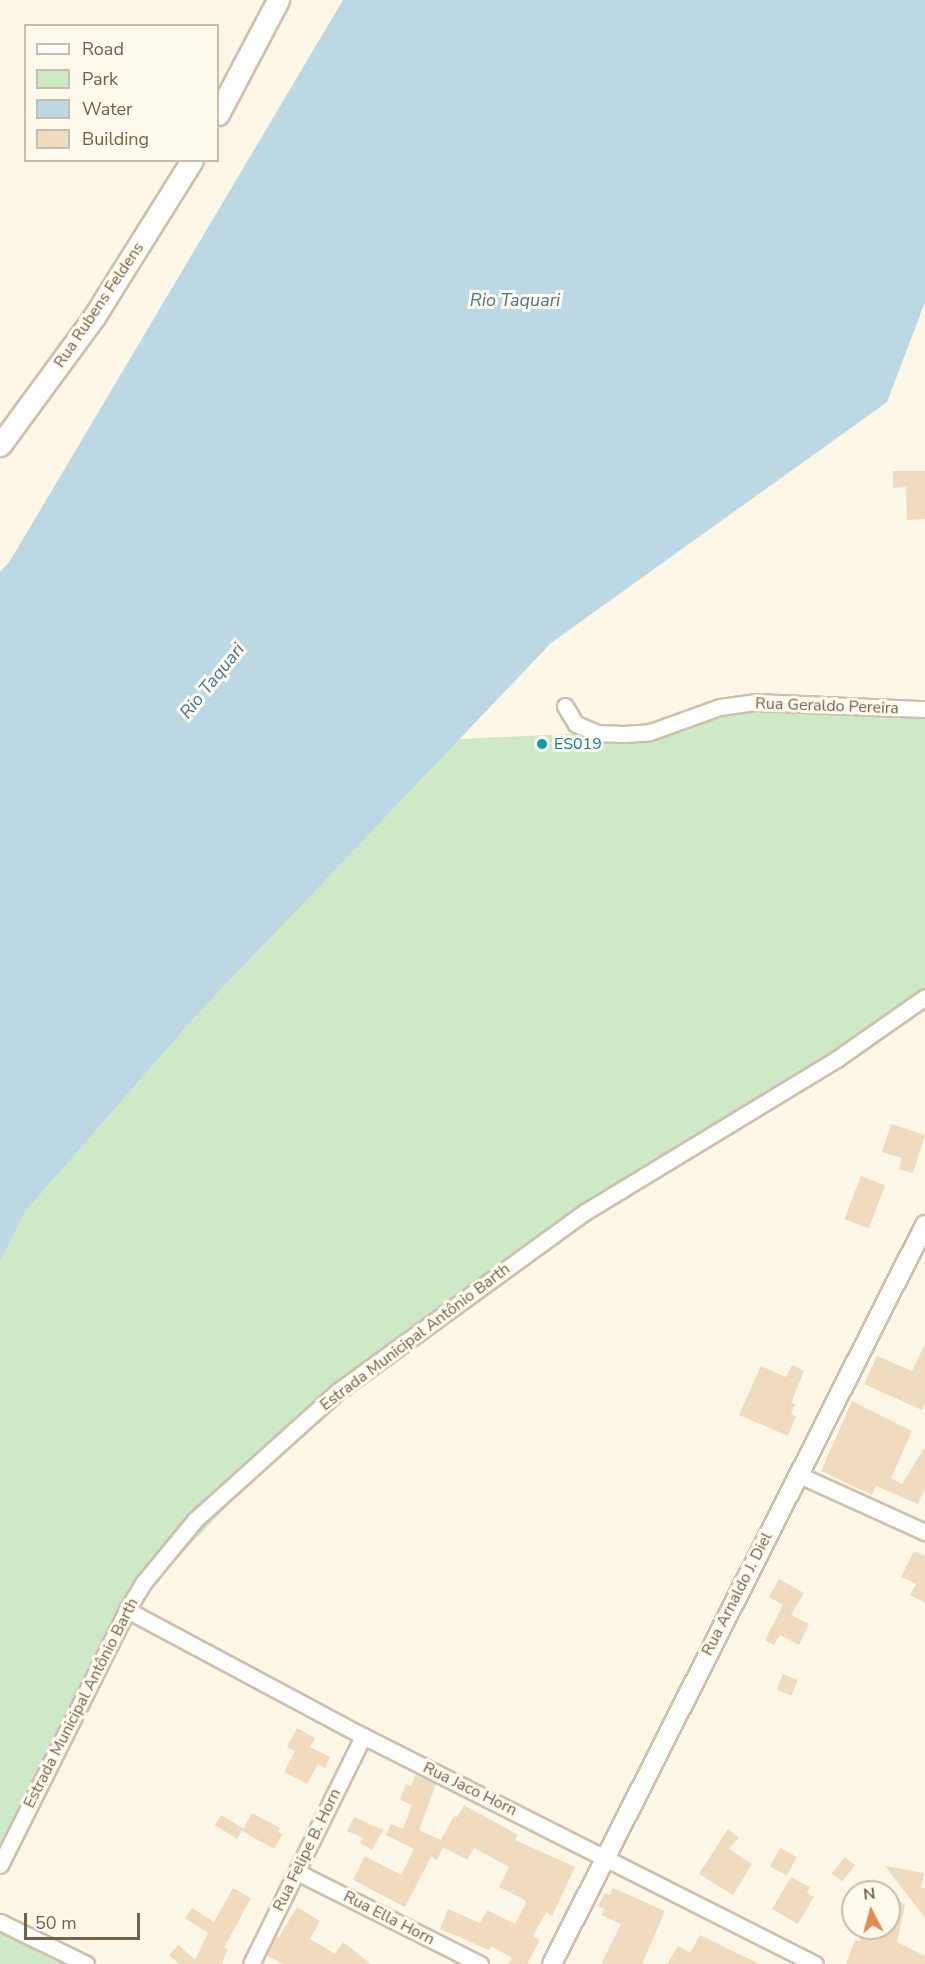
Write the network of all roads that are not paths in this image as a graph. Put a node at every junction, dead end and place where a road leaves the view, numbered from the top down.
1 (279, 0) edge
2 (219, 112) edge
3 (191, 162) edge
4 (0, 445) edge
5 (565, 706) dead end
6 (925, 709) edge
7 (925, 997) edge
8 (925, 1225) edge
9 (797, 1474) junction
10 (925, 1532) edge
11 (127, 1610) junction
12 (363, 1736) junction
13 (604, 1856) junction
14 (0, 1865) edge
15 (297, 1872) junction
16 (0, 1922) edge
17 (809, 1963) edge
18 (86, 1964) edge
19 (250, 1964) edge
20 (480, 1964) edge
21 (552, 1964) edge

1 - 2 main road
3 - 4 main road, Rua Rubens Feldens
5 - 6 street, Rua Geraldo Pereira
7 - 11 street, Estrada Municipal Antônio Barth
8 - 9 street, Rua Arnaldo J. Diel
9 - 10 street
9 - 13 street, Rua Arnaldo J. Diel
11 - 12 street, Rua Jaco Horn
11 - 14 street, Estrada Municipal Antônio Barth
12 - 13 street, Rua Jaco Horn
12 - 15 street, Rua Felipe B. Horn
13 - 17 street, Rua Jaco Horn
13 - 21 street, Rua Arnaldo J. Diel
15 - 19 street, Rua Felipe B. Horn
15 - 20 street, Rua Ella Horn
16 - 18 street

